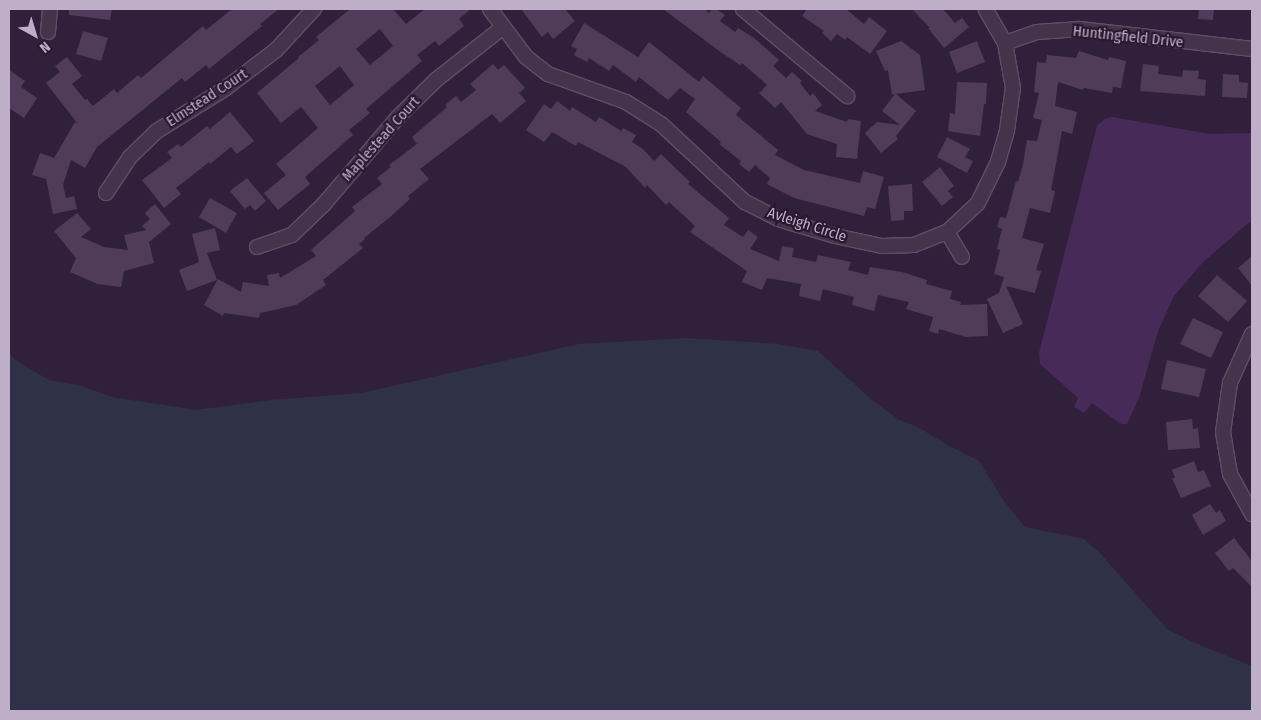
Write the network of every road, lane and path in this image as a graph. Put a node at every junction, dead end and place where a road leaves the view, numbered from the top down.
1 (50, 9) edge
2 (314, 9) edge
3 (490, 9) edge
4 (743, 9) edge
5 (985, 9) edge
6 (503, 27) junction
7 (48, 32) dead end
8 (1005, 43) junction
9 (1252, 49) edge
10 (847, 96) dead end
11 (106, 193) dead end
12 (947, 232) junction
13 (258, 247) dead end
14 (962, 257) dead end
15 (1252, 334) edge
16 (1252, 514) edge

1 - 7 street
2 - 11 street, Elmstead Court
3 - 6 street, Avleigh Circle
4 - 10 street
5 - 8 street, Avleigh Circle
6 - 12 street, Avleigh Circle
6 - 13 street, Maplestead Court
8 - 9 street, Huntingfield Drive
8 - 12 street, Avleigh Circle
12 - 14 street
15 - 16 street

